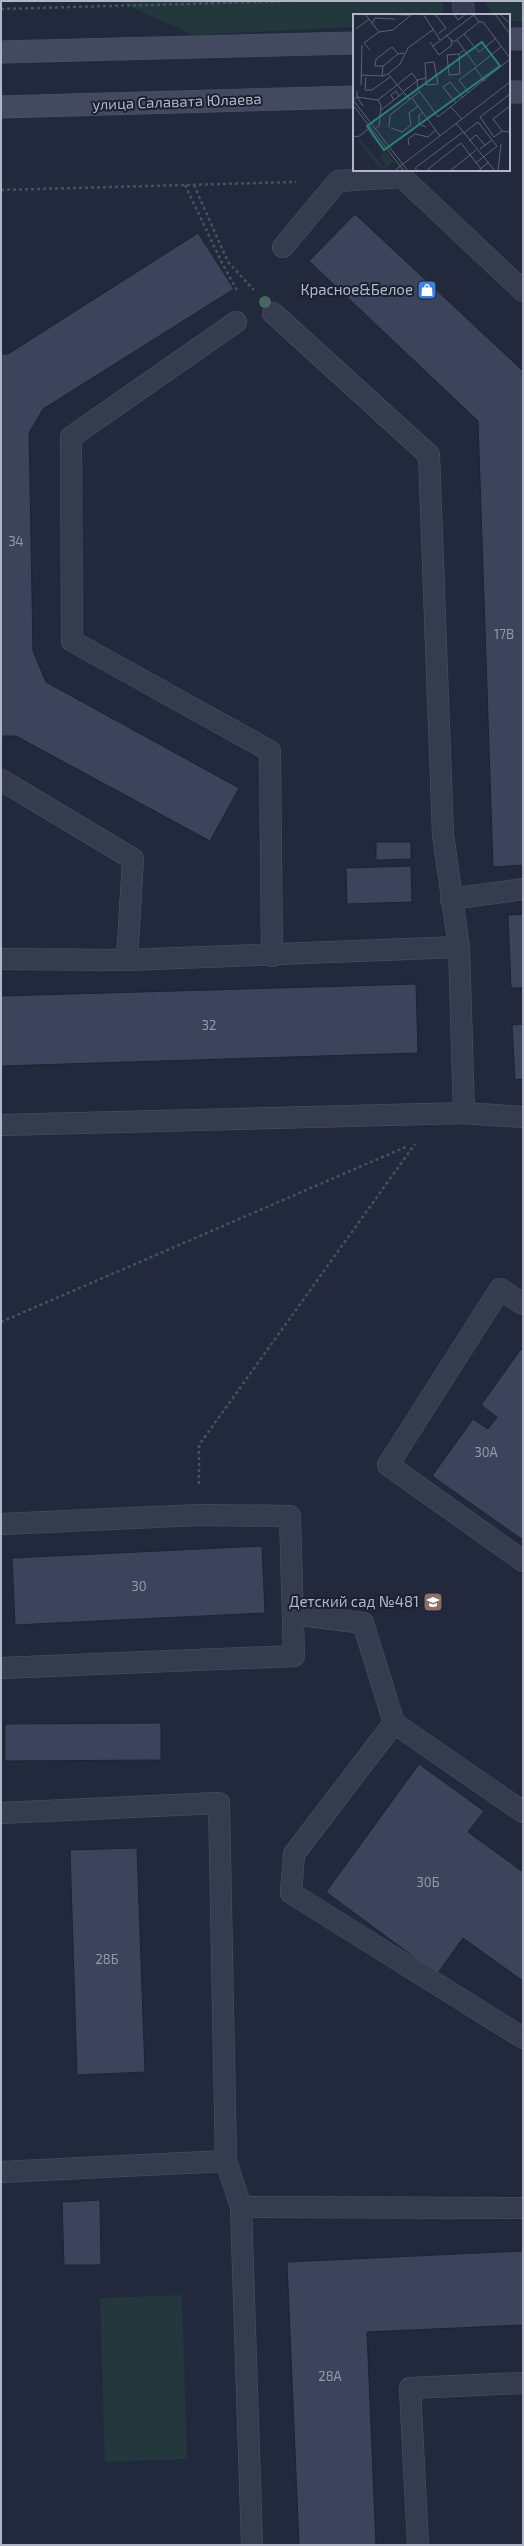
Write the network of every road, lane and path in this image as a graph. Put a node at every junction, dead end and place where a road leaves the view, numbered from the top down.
1 (292, 1) edge
2 (463, 1) edge
3 (1, 9) edge
4 (464, 14) edge
5 (510, 39) edge
6 (523, 39) edge
7 (353, 43) edge
8 (1, 52) edge
9 (510, 92) edge
10 (523, 92) edge
11 (353, 97) edge
12 (1, 107) edge
13 (402, 174) edge
14 (338, 181) junction
15 (185, 185) junction
16 (194, 185) junction
17 (1, 190) edge
18 (284, 247) dead end
19 (523, 291) edge
20 (260, 296) dead end
21 (274, 313) dead end
22 (236, 322) joint
23 (1, 780) edge
24 (523, 889) edge
25 (452, 899) junction
26 (459, 947) junction
27 (272, 956) junction
28 (1, 959) edge
29 (127, 960) junction
30 (464, 1113) junction
31 (523, 1117) edge
32 (1, 1125) edge
33 (523, 1304) edge
34 (1, 1322) edge
35 (199, 1515) junction
36 (1, 1524) edge
37 (523, 1561) edge
38 (293, 1614) junction
39 (1, 1668) edge
40 (394, 1723) junction
41 (523, 1812) edge
42 (1, 1813) edge
43 (523, 2038) edge
44 (226, 2161) junction
45 (1, 2172) edge
46 (241, 2207) junction
47 (523, 2208) edge
48 (523, 2383) edge
49 (252, 2545) edge
50 (418, 2545) edge

1 - 3 path
2 - 4 lane
5 - 6 main road
7 - 8 main road
9 - 10 main road
11 - 12 main road, улица Салавата Юлаева
13 - 14 lane
13 - 19 lane
14 - 16 path
14 - 18 lane
15 - 16 path
15 - 17 path
15 - 22 path
16 - 20 path
21 - 25 lane
22 - 27 lane
23 - 29 lane
24 - 25 lane
25 - 26 lane
26 - 27 lane
26 - 30 lane
27 - 29 lane
28 - 29 lane
30 - 31 lane
30 - 32 lane
33 - 37 lane
34 - 35 path
35 - 36 lane
35 - 38 lane
38 - 39 lane
38 - 40 lane
40 - 41 lane
40 - 43 lane
42 - 44 lane
44 - 45 lane
44 - 46 lane
46 - 47 lane
46 - 49 lane
48 - 50 lane

